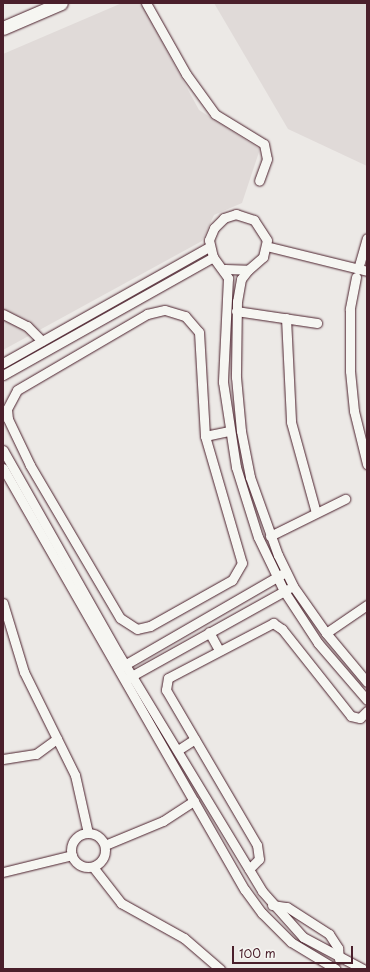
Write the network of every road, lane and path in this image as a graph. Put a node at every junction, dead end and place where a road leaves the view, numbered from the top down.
1 (61, 3) edge
2 (146, 3) edge
3 (3, 28) edge
4 (259, 181) dead end
5 (367, 238) edge
6 (266, 246) junction
7 (209, 247) junction
8 (213, 257) junction
9 (224, 269) junction
10 (248, 270) junction
11 (360, 272) edge
12 (236, 311) junction
13 (3, 314) edge
14 (286, 318) junction
15 (317, 323) dead end
16 (42, 341) junction
17 (3, 363) edge
18 (3, 375) edge
19 (229, 431) junction
20 (205, 436) junction
21 (3, 450) edge
22 (367, 464) edge
23 (3, 468) edge
24 (345, 499) dead end
25 (316, 513) junction
26 (63, 522) junction
27 (48, 531) junction
28 (270, 536) junction
29 (286, 572) junction
30 (277, 577) junction
31 (293, 586) junction
32 (284, 591) junction
33 (3, 603) edge
34 (367, 605) edge
35 (209, 632) junction
36 (326, 633) junction
37 (219, 650) junction
38 (122, 666) junction
39 (129, 678) junction
40 (367, 682) edge
41 (367, 700) edge
42 (367, 711) edge
43 (159, 718) junction
44 (150, 723) junction
45 (57, 739) junction
46 (195, 739) junction
47 (178, 750) junction
48 (3, 759) edge
49 (194, 801) junction
50 (88, 833) junction
51 (105, 846) junction
52 (72, 855) junction
53 (93, 867) junction
54 (249, 869) junction
55 (3, 872) edge
56 (272, 904) junction
57 (339, 959) junction
58 (220, 969) edge
59 (336, 969) edge
60 (363, 969) edge

1 - 3 street
2 - 4 street
5 - 11 street
6 - 7 street
6 - 10 street
6 - 11 street
7 - 8 street
7 - 16 street
8 - 9 street
8 - 18 street
9 - 10 street
9 - 19 street
10 - 12 street
11 - 22 street
12 - 14 street
12 - 28 street
13 - 16 street
14 - 15 street
14 - 25 street
16 - 17 street
19 - 20 street
19 - 30 street
20 - 26 street
20 - 26 street
21 - 27 street
23 - 38 street
24 - 25 street
25 - 28 street
26 - 27 street
27 - 38 street
28 - 29 street
29 - 30 street
29 - 31 street
30 - 32 street
30 - 38 street
31 - 32 street
31 - 36 street
32 - 35 street
32 - 41 street
33 - 45 street
34 - 36 street
35 - 37 street
35 - 39 street
36 - 40 street
37 - 42 street
37 - 46 street
38 - 39 street
39 - 43 street
39 - 44 street
43 - 44 street
43 - 47 street
44 - 49 street
45 - 48 street
45 - 50 street
46 - 47 street
46 - 54 street
47 - 54 street
49 - 51 street
49 - 59 street
50 - 51 street
50 - 52 street
51 - 53 street
52 - 53 street
52 - 55 street
53 - 58 street
54 - 56 street
56 - 57 street
56 - 57 street
57 - 60 street

